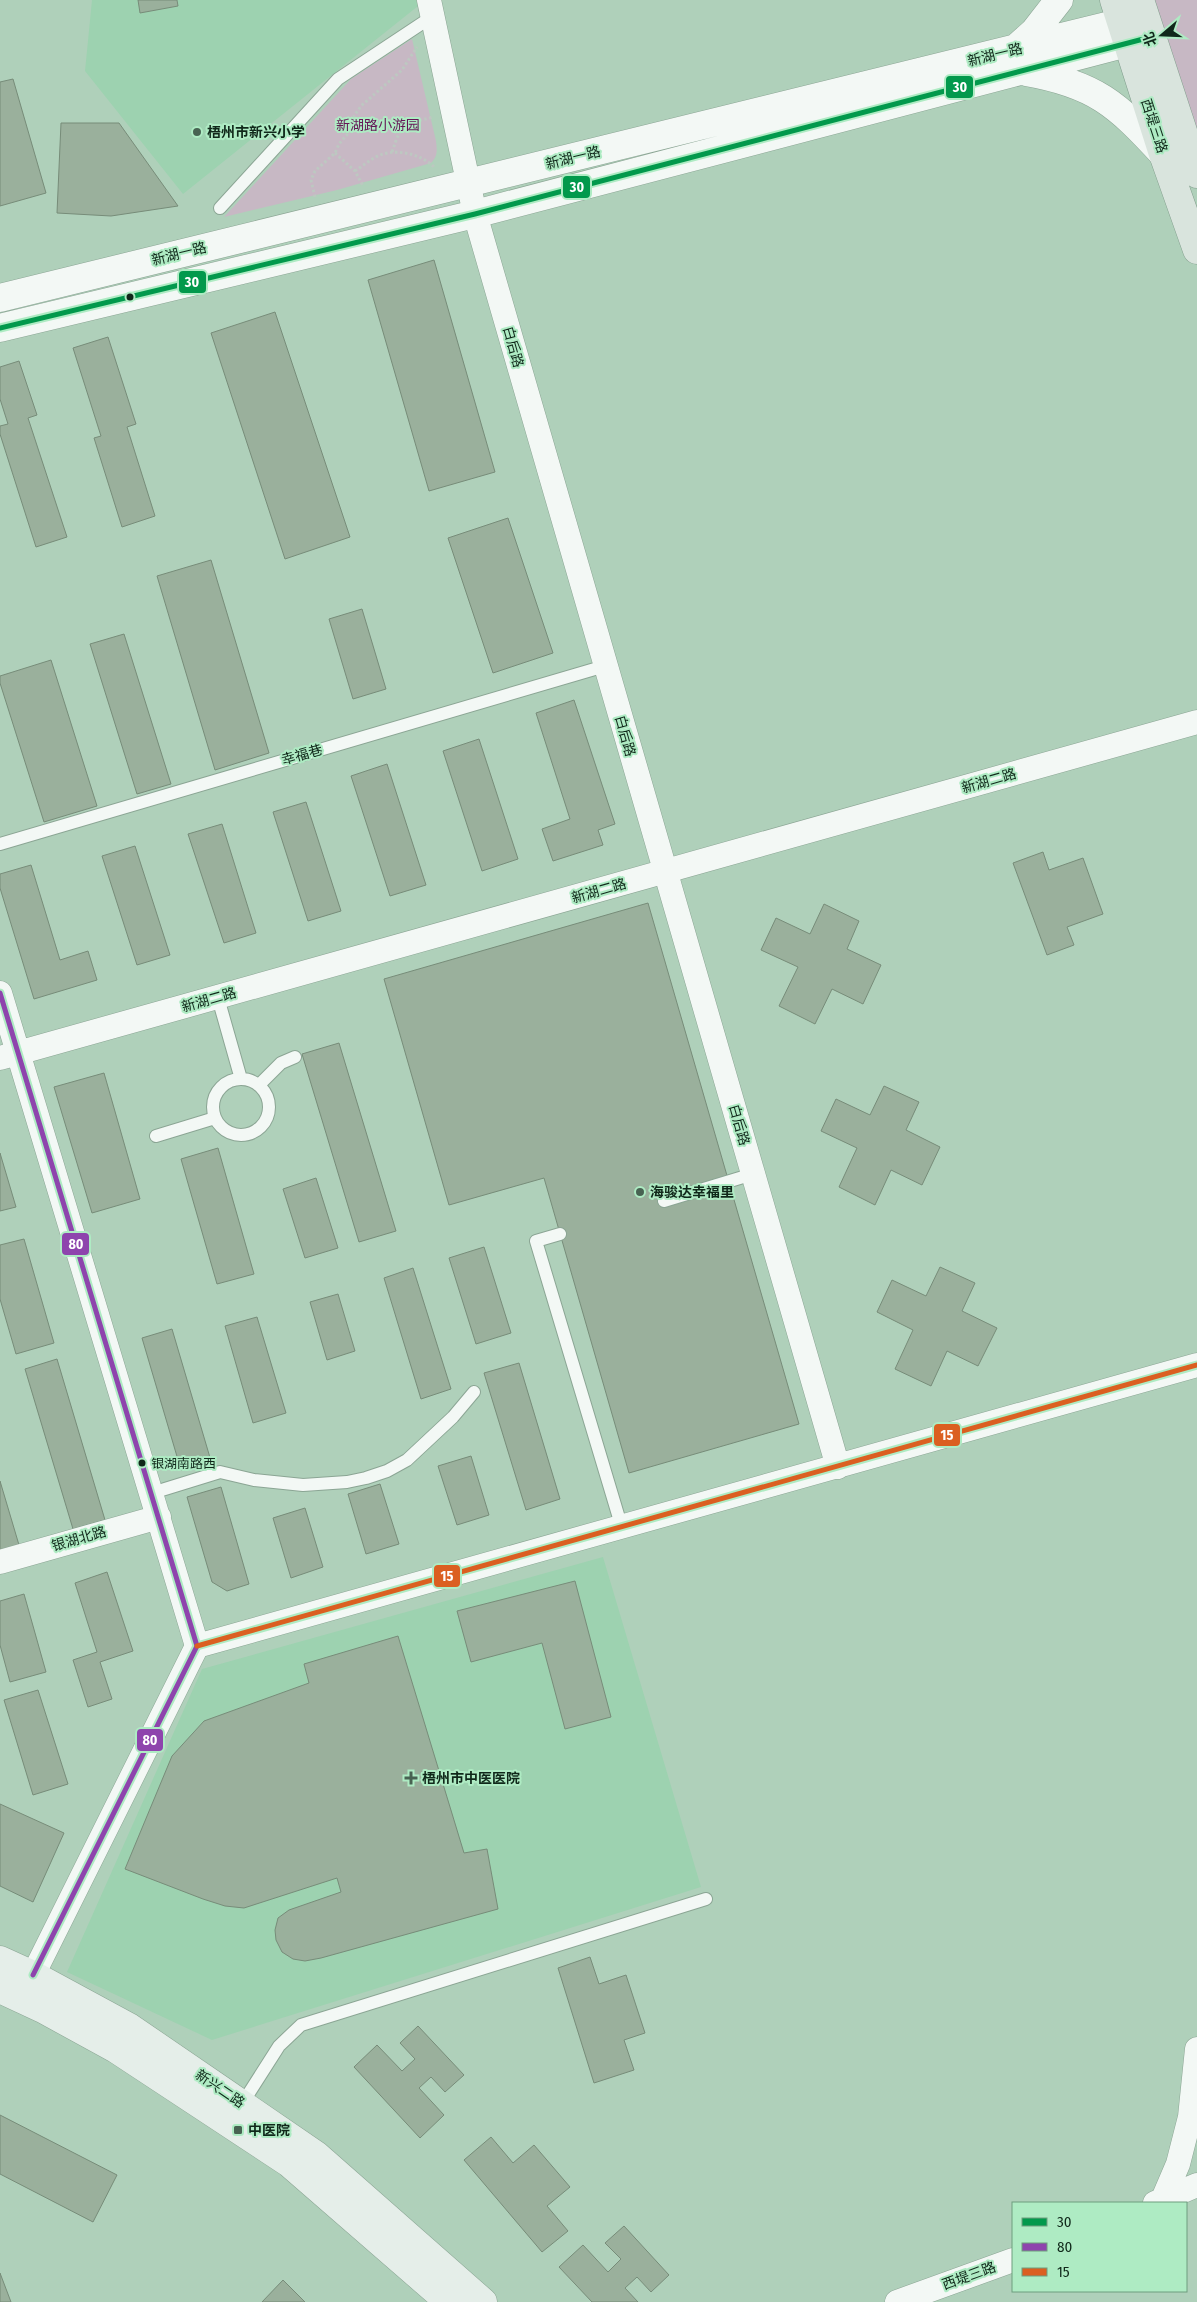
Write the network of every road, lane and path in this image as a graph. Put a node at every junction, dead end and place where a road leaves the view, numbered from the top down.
1 (1059, 0) edge
2 (427, 13) edge
3 (1133, 20) edge
4 (1016, 61) junction
5 (453, 112) junction
6 (392, 152) junction
7 (335, 153) junction
8 (1163, 154) junction
9 (355, 171) junction
10 (1197, 174) edge
11 (460, 186) junction
12 (372, 207) junction
13 (220, 208) dead end
14 (474, 214) junction
15 (320, 220) junction
16 (1197, 250) edge
17 (0, 298) edge
18 (0, 328) edge
19 (605, 666) junction
20 (1197, 722) edge
21 (0, 844) edge
22 (666, 873) junction
23 (0, 993) edge
24 (218, 998) junction
25 (9, 1056) edge
26 (295, 1056) dead end
27 (241, 1079) junction
28 (259, 1085) junction
29 (215, 1118) junction
30 (156, 1136) dead end
31 (753, 1174) junction
32 (664, 1201) dead end
33 (560, 1234) dead end
34 (1197, 1365) edge
35 (474, 1392) dead end
36 (838, 1467) junction
37 (152, 1494) junction
38 (158, 1517) junction
39 (622, 1528) junction
40 (0, 1562) edge
41 (197, 1646) junction
42 (706, 1899) dead end
43 (0, 1960) edge
44 (33, 1975) junction
45 (0, 1989) edge
46 (0, 2004) edge
47 (43, 2009) junction
48 (1197, 2048) edge
49 (242, 2104) junction
50 (1197, 2185) edge
51 (1158, 2201) edge
52 (1012, 2260) edge
53 (449, 2302) edge
54 (483, 2302) edge
55 (897, 2302) edge

1 - 4 street
2 - 5 street, 白后路
2 - 7 path
2 - 13 lane
3 - 4 street, 新湖一路
3 - 8 main road, 西堤三路
3 - 10 main road, 西堤三路
4 - 8 street
4 - 11 street, 新湖一路
4 - 14 street, 新湖一路
5 - 6 path
5 - 11 street, 白后路
6 - 9 path
6 - 11 path
7 - 9 path
7 - 15 path
8 - 16 main road, 西堤三路
9 - 12 path
11 - 12 street, 新湖一路
11 - 14 street, 白后路
12 - 15 street, 新湖一路
14 - 18 street, 新湖一路
14 - 19 street, 白后路
15 - 17 street, 新湖一路
19 - 21 lane, 幸福巷
19 - 22 street, 白后路
20 - 22 street, 新湖二路
22 - 24 street, 新湖二路
22 - 31 street, 白后路
23 - 25 street
24 - 25 street, 新湖二路
24 - 27 lane
25 - 37 street
26 - 28 lane
27 - 28 lane
27 - 29 lane
28 - 29 lane
29 - 30 lane
31 - 32 lane
31 - 36 street, 白后路
33 - 39 lane
34 - 36 street
35 - 37 lane
36 - 39 street
37 - 38 street
38 - 40 street, 银湖北路
38 - 41 street
39 - 41 street
41 - 44 street
42 - 49 lane
43 - 44 main road, 新兴二路
44 - 49 main road, 新兴二路
45 - 47 main road, 新兴二路
46 - 47 main road
47 - 53 main road, 新兴二路
48 - 51 street
49 - 54 main road, 新兴二路
50 - 51 street
52 - 55 street, 西堤三路

